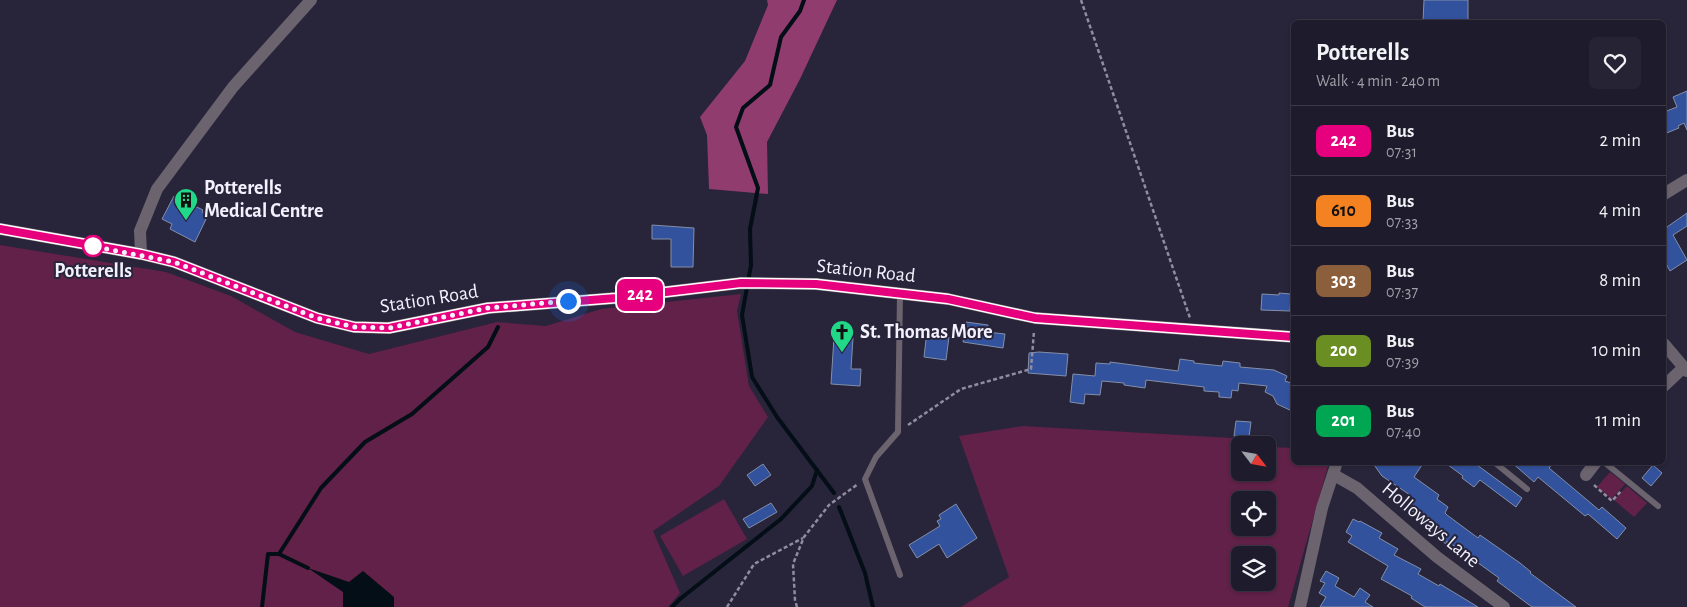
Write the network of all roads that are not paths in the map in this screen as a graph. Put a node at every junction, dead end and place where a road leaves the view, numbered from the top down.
1 (311, 0) edge
2 (1687, 180) edge
3 (1666, 193) edge
4 (0, 229) edge
5 (141, 254) junction
6 (900, 293) junction
7 (1291, 337) edge
8 (1666, 346) edge
9 (1685, 370) edge
10 (1666, 384) edge
11 (1498, 465) edge
12 (1594, 465) edge
13 (1607, 465) edge
14 (1335, 469) edge
15 (1586, 475) road end
16 (1527, 488) dead end
17 (1658, 506) dead end
18 (900, 575) dead end
19 (1300, 607) edge
20 (1504, 607) edge

1 - 5 street
2 - 3 street
4 - 5 street, Station Road
5 - 6 street, Station Road
6 - 7 street, Station Road
6 - 18 lane
8 - 9 street
9 - 10 street
11 - 16 lane
12 - 15 street
13 - 17 lane
14 - 19 street
14 - 20 street, Holloways Lane

